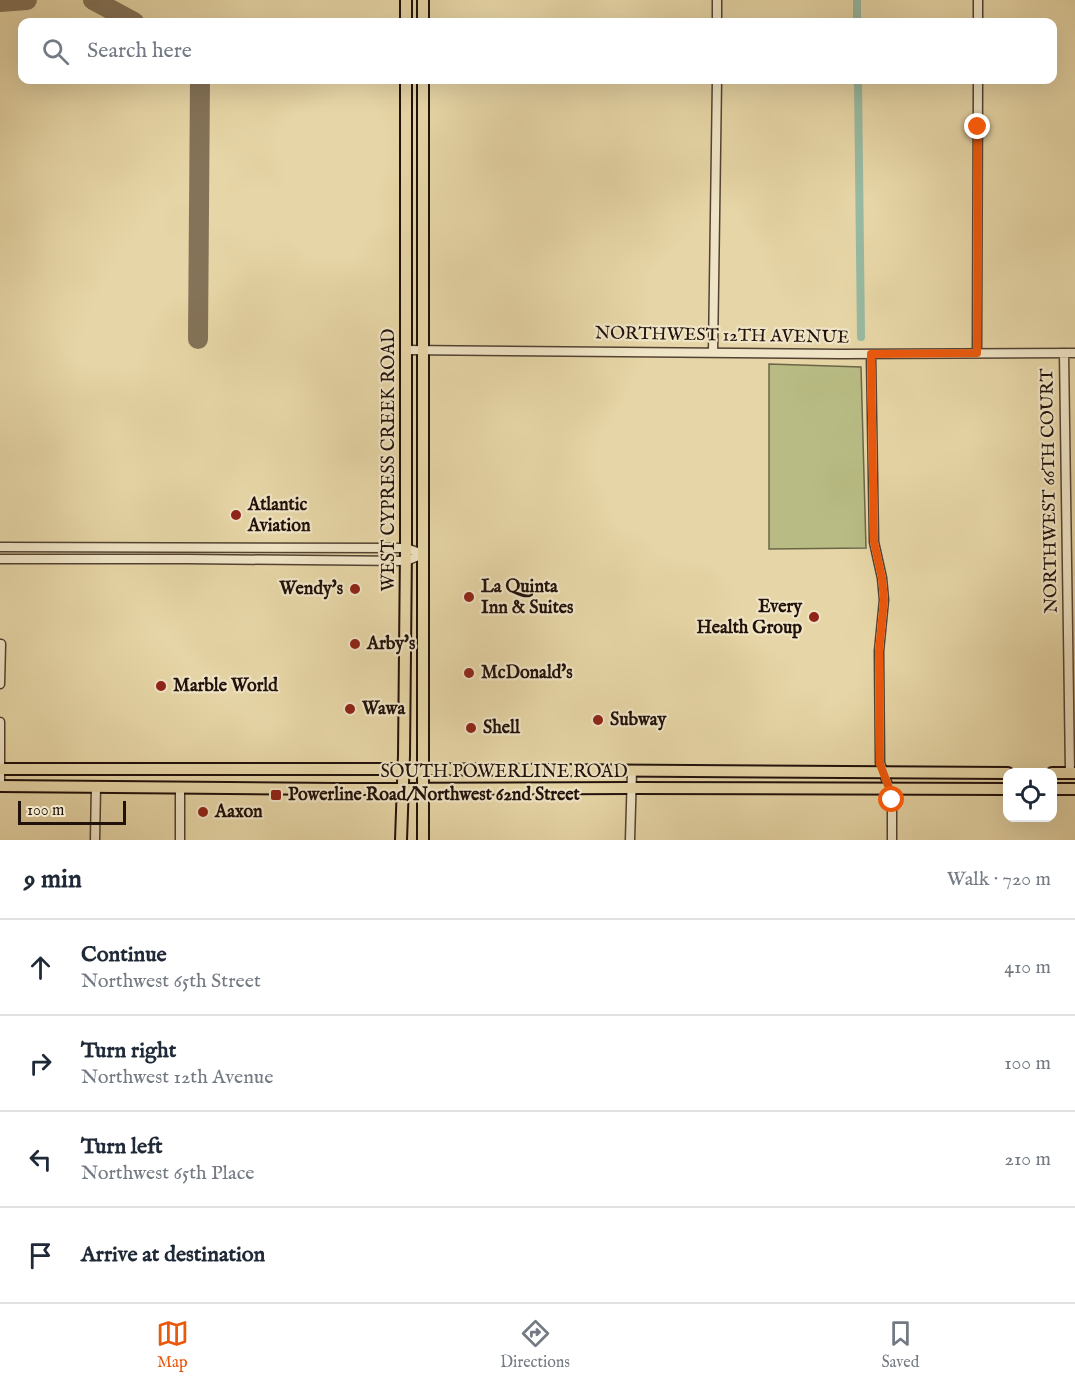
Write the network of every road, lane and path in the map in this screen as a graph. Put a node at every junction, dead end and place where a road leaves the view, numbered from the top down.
1 (406, 0) edge
2 (423, 0) edge
3 (717, 0) edge
4 (978, 0) edge
5 (406, 18) edge
6 (423, 18) edge
7 (717, 18) edge
8 (978, 18) edge
9 (406, 84) edge
10 (423, 84) edge
11 (717, 84) edge
12 (978, 84) edge
13 (406, 350) junction
14 (423, 350) junction
15 (713, 353) junction
16 (977, 353) junction
17 (1064, 353) junction
18 (1075, 353) edge
19 (871, 354) junction
20 (0, 547) edge
21 (226, 548) junction
22 (406, 548) junction
23 (423, 554) junction
24 (0, 559) edge
25 (226, 560) junction
26 (406, 561) junction
27 (1, 644) edge
28 (0, 684) edge
29 (0, 722) edge
30 (0, 769) edge
31 (80, 769) junction
32 (115, 769) junction
33 (403, 769) junction
34 (423, 769) junction
35 (232, 770) junction
36 (632, 771) junction
37 (884, 773) junction
38 (1003, 773) edge
39 (1057, 773) edge
40 (1073, 773) edge
41 (0, 786) edge
42 (96, 786) junction
43 (180, 788) junction
44 (205, 788) junction
45 (631, 788) junction
46 (402, 789) junction
47 (423, 789) junction
48 (890, 789) junction
49 (1003, 789) edge
50 (1057, 789) edge
51 (1075, 789) edge
52 (95, 840) edge
53 (180, 840) edge
54 (401, 840) edge
55 (423, 840) edge
56 (630, 840) edge
57 (892, 840) edge

1 - 5 main road
2 - 6 main road
3 - 7 street
4 - 8 street
9 - 13 main road, WEST CYPRESS CREEK ROAD
10 - 14 main road, WEST CYPRESS CREEK ROAD
11 - 15 street
12 - 16 street
13 - 14 street, NORTHWEST 12TH AVENUE
13 - 22 main road, WEST CYPRESS CREEK ROAD
14 - 15 street, NORTHWEST 12TH AVENUE
14 - 23 main road, WEST CYPRESS CREEK ROAD
15 - 19 street, NORTHWEST 12TH AVENUE
16 - 17 street, NORTHWEST 12TH AVENUE
16 - 19 street, NORTHWEST 12TH AVENUE
17 - 18 street, NORTHWEST 12TH AVENUE
17 - 40 street, NORTHWEST 66TH COURT
19 - 37 street
20 - 21 street
21 - 22 street
21 - 25 street
22 - 23 street
22 - 26 main road, WEST CYPRESS CREEK ROAD
23 - 26 street
23 - 34 main road, WEST CYPRESS CREEK ROAD
24 - 25 street
25 - 26 street
26 - 33 main road, WEST CYPRESS CREEK ROAD
27 - 28 street
29 - 30 street
30 - 31 main road, SOUTH POWERLINE ROAD
30 - 41 street
31 - 32 main road, SOUTH POWERLINE ROAD
31 - 42 main road
32 - 35 main road, SOUTH POWERLINE ROAD
32 - 42 main road
33 - 34 main road, SOUTH POWERLINE ROAD
33 - 35 main road, SOUTH POWERLINE ROAD
33 - 46 main road, WEST CYPRESS CREEK ROAD
34 - 36 main road, SOUTH POWERLINE ROAD
34 - 47 main road, WEST CYPRESS CREEK ROAD
35 - 44 main road
36 - 37 main road, SOUTH POWERLINE ROAD
36 - 45 street
37 - 38 main road, SOUTH POWERLINE ROAD
37 - 48 street
39 - 40 main road
41 - 42 main road, SOUTH POWERLINE ROAD
42 - 43 main road, SOUTH POWERLINE ROAD
42 - 52 street
43 - 44 main road, SOUTH POWERLINE ROAD
43 - 53 street
44 - 46 main road, SOUTH POWERLINE ROAD
45 - 47 main road, SOUTH POWERLINE ROAD
45 - 48 main road, SOUTH POWERLINE ROAD
45 - 56 street
46 - 47 main road, SOUTH POWERLINE ROAD
46 - 54 main road, WEST CYPRESS CREEK ROAD
47 - 55 main road, WEST CYPRESS CREEK ROAD
48 - 49 main road, SOUTH POWERLINE ROAD
48 - 57 street
50 - 51 main road

